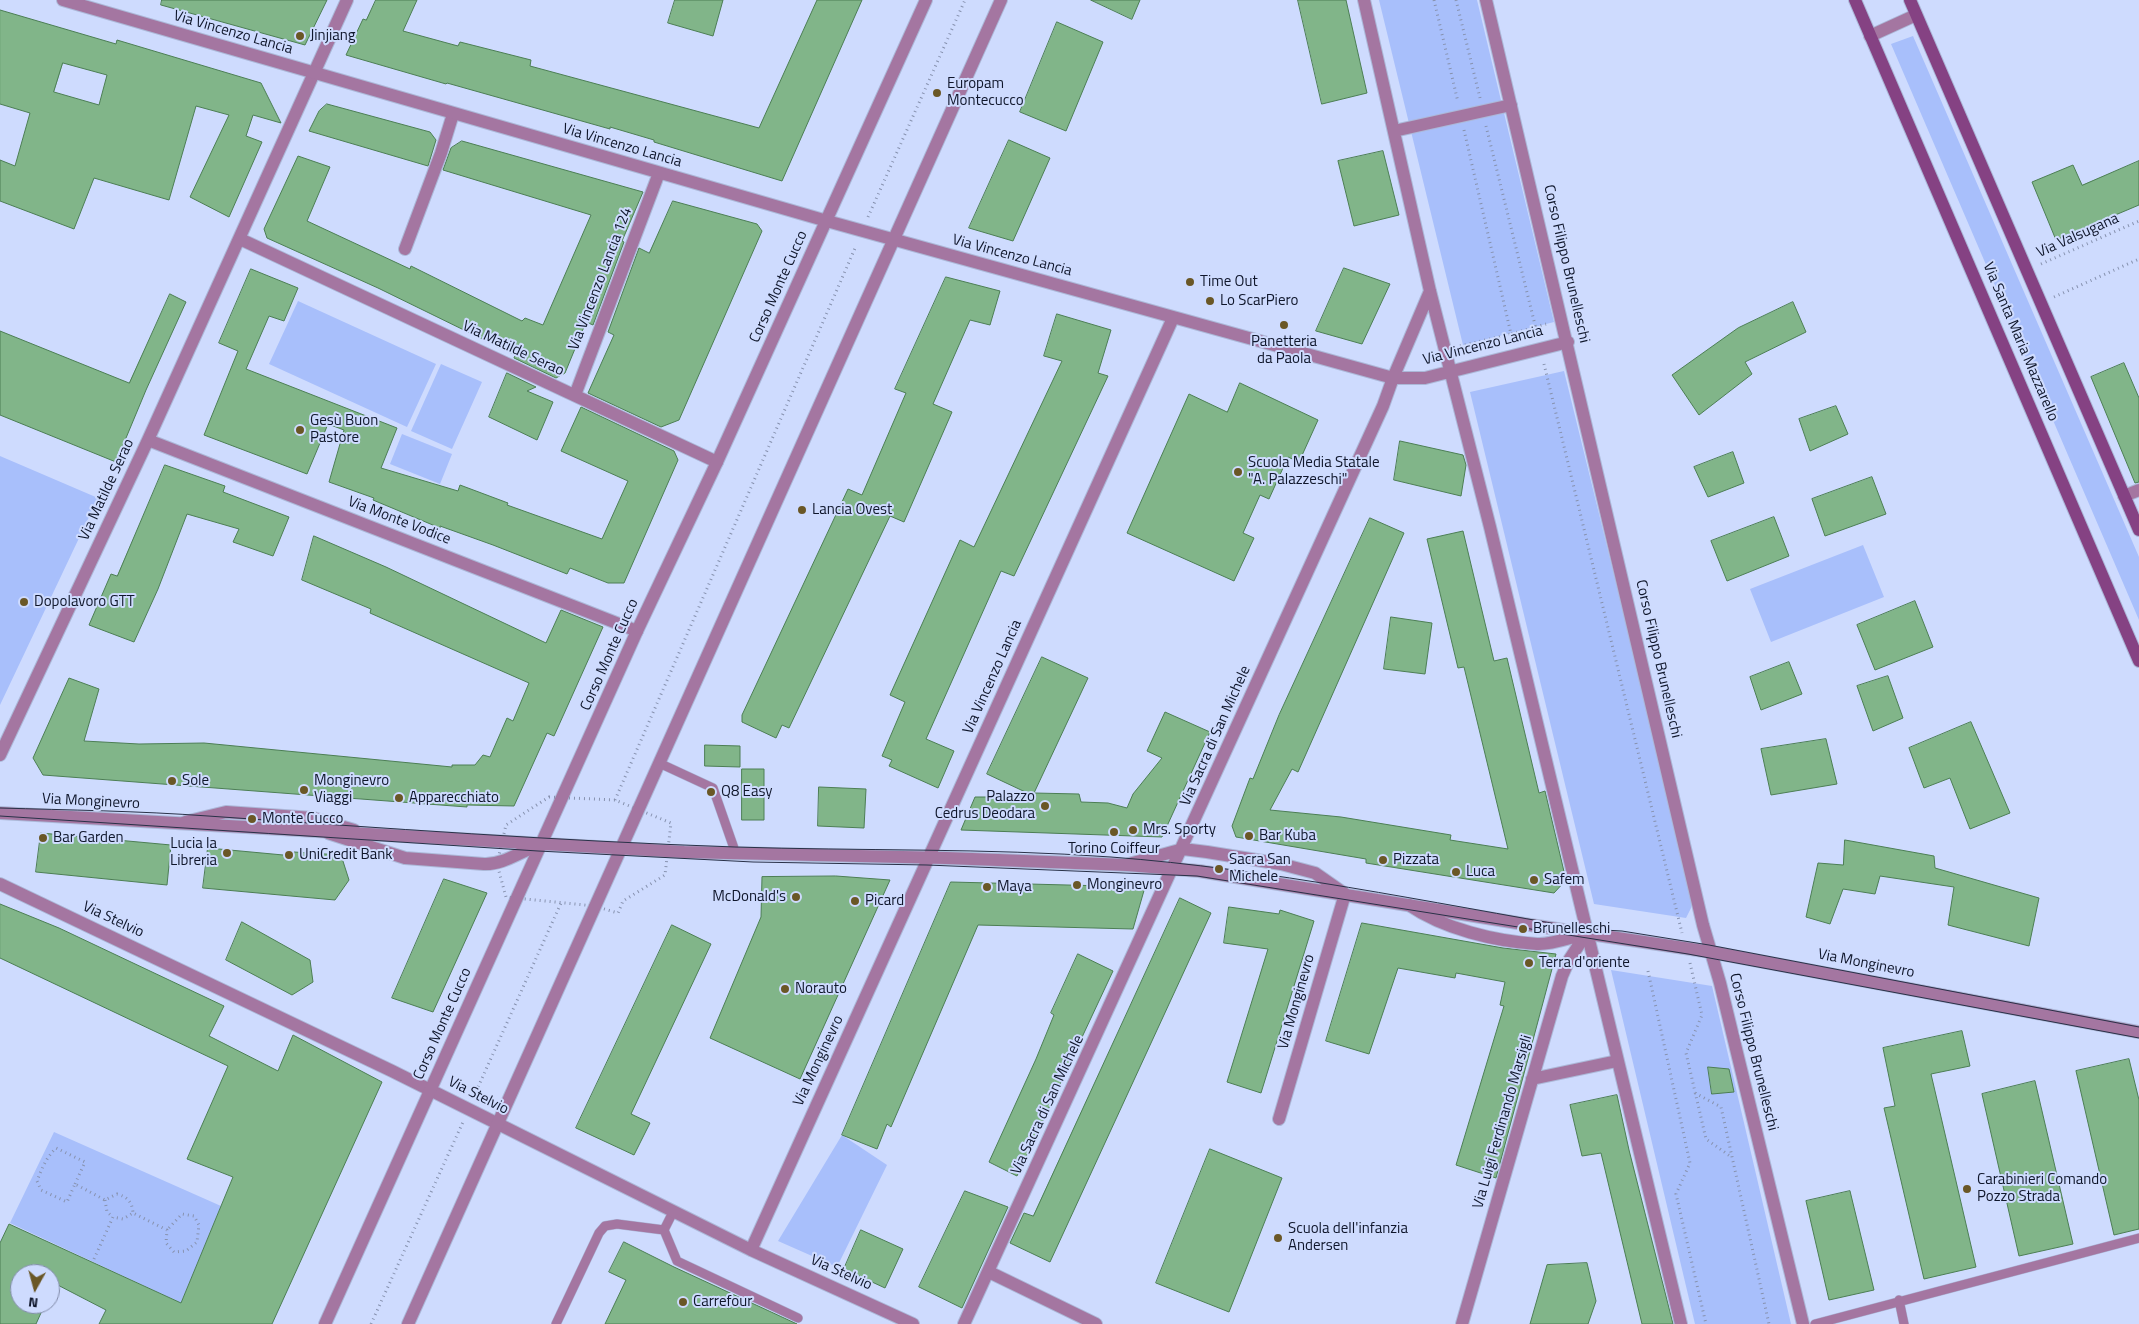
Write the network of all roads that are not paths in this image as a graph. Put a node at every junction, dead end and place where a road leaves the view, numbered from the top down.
1 (63, 0) edge
2 (347, 0) edge
3 (926, 0) edge
4 (1001, 0) edge
5 (1364, 0) edge
6 (1486, 0) edge
7 (1855, 0) edge
8 (1910, 0) edge
9 (87, 4) edge
10 (1916, 15) junction
11 (1870, 36) junction
12 (312, 73) junction
13 (1511, 105) junction
14 (453, 114) junction
15 (1394, 131) junction
16 (659, 173) junction
17 (827, 221) junction
18 (240, 239) junction
19 (895, 240) junction
20 (406, 249) dead end
21 (1430, 291) junction
22 (1173, 318) junction
23 (1568, 342) junction
24 (1451, 372) junction
25 (1393, 378) junction
26 (574, 395) junction
27 (148, 440) junction
28 (717, 462) junction
29 (2139, 490) edge
30 (2124, 496) junction
31 (2139, 530) edge
32 (637, 631) junction
33 (2139, 660) edge
34 (0, 755) edge
35 (659, 763) junction
36 (0, 813) edge
37 (181, 823) junction
38 (323, 832) junction
39 (371, 834) junction
40 (542, 844) junction
41 (620, 848) junction
42 (1183, 849) junction
43 (736, 854) junction
44 (930, 858) junction
45 (1127, 865) junction
46 (1174, 868) junction
47 (0, 884) edge
48 (1345, 894) junction
49 (1409, 905) junction
50 (1586, 934) junction
51 (1711, 952) junction
52 (2139, 1032) edge
53 (1617, 1061) junction
54 (1532, 1079) junction
55 (431, 1090) junction
56 (1279, 1119) dead end
57 (498, 1125) junction
58 (673, 1212) junction
59 (664, 1230) junction
60 (2139, 1238) edge
61 (750, 1250) junction
62 (990, 1272) junction
63 (1899, 1300) junction
64 (798, 1318) dead end
65 (325, 1324) edge
66 (408, 1324) edge
67 (556, 1324) edge
68 (913, 1324) edge
69 (964, 1324) edge
70 (1096, 1324) edge
71 (1462, 1324) edge
72 (1680, 1324) edge
73 (1802, 1324) edge
74 (1815, 1324) edge
75 (1904, 1324) edge

1 - 9 street, Via Vincenzo Lancia
2 - 12 street, Via Matilde Serao
3 - 17 street, Corso Monte Cucco
4 - 19 street
5 - 15 street
6 - 13 street, Corso Filippo Brunelleschi
7 - 11 main road, Via Santa Maria Mazzarello
8 - 10 main road
9 - 12 street, Via Vincenzo Lancia
10 - 11 street
10 - 30 main road
11 - 33 main road, Via Santa Maria Mazzarello
12 - 14 street, Via Vincenzo Lancia
12 - 18 street, Via Matilde Serao
13 - 15 street
13 - 23 street, Corso Filippo Brunelleschi
14 - 16 street, Via Vincenzo Lancia
14 - 20 street
15 - 21 street
16 - 17 street, Via Vincenzo Lancia
16 - 26 street, Via Vincenzo Lancia 124
17 - 19 street, Via Vincenzo Lancia
17 - 28 street, Corso Monte Cucco
18 - 26 street, Via Matilde Serao
18 - 27 street, Via Matilde Serao
19 - 22 street, Via Vincenzo Lancia
19 - 35 street
21 - 24 street
21 - 25 street, Via Sacra di San Michele
22 - 25 street, Via Vincenzo Lancia
22 - 44 street, Via Vincenzo Lancia
23 - 24 street, Via Vincenzo Lancia
23 - 51 street, Corso Filippo Brunelleschi
24 - 25 street, Via Vincenzo Lancia
24 - 50 street
25 - 42 street, Via Sacra di San Michele
26 - 28 street, Via Matilde Serao
27 - 32 street, Via Monte Vodice
27 - 34 street, Via Matilde Serao
28 - 32 street, Corso Monte Cucco
29 - 30 street
30 - 31 main road
32 - 40 street, Corso Monte Cucco
35 - 41 street
35 - 43 lane
36 - 37 street, Via Monginevro
37 - 38 street, Via Monginevro
37 - 39 street, Via Monginevro
38 - 39 street, Via Monginevro
38 - 40 street, Via Monginevro
39 - 40 street, Via Monginevro
40 - 41 street, Via Monginevro
40 - 55 street, Corso Monte Cucco
41 - 43 street, Via Monginevro
41 - 57 street
42 - 45 street, Via Monginevro
42 - 46 street, Via Sacra di San Michele
42 - 48 street, Via Monginevro
43 - 44 street, Via Monginevro
44 - 45 street, Via Monginevro
44 - 61 street, Via Monginevro
45 - 46 street, Via Monginevro
46 - 48 street, Via Monginevro
46 - 62 street, Via Sacra di San Michele
47 - 55 street, Via Stelvio
48 - 49 street, Via Monginevro
48 - 56 street, Via Monginevro
49 - 50 street, Via Monginevro
49 - 50 street, Via Monginevro
50 - 51 street, Via Monginevro
50 - 53 street
50 - 54 street, Via Luigi Ferdinando Marsigli
51 - 52 street, Via Monginevro
51 - 73 street, Corso Filippo Brunelleschi
53 - 54 street
53 - 72 street
54 - 71 street, Via Luigi Ferdinando Marsigli
55 - 57 street, Via Stelvio
55 - 65 street, Corso Monte Cucco
57 - 58 street, Via Stelvio
57 - 66 street
58 - 59 lane
58 - 61 street, Via Stelvio
59 - 64 lane
59 - 67 lane
60 - 63 lane
61 - 68 street, Via Stelvio
62 - 69 street, Via Sacra di San Michele
62 - 70 street
63 - 74 lane
63 - 75 lane

